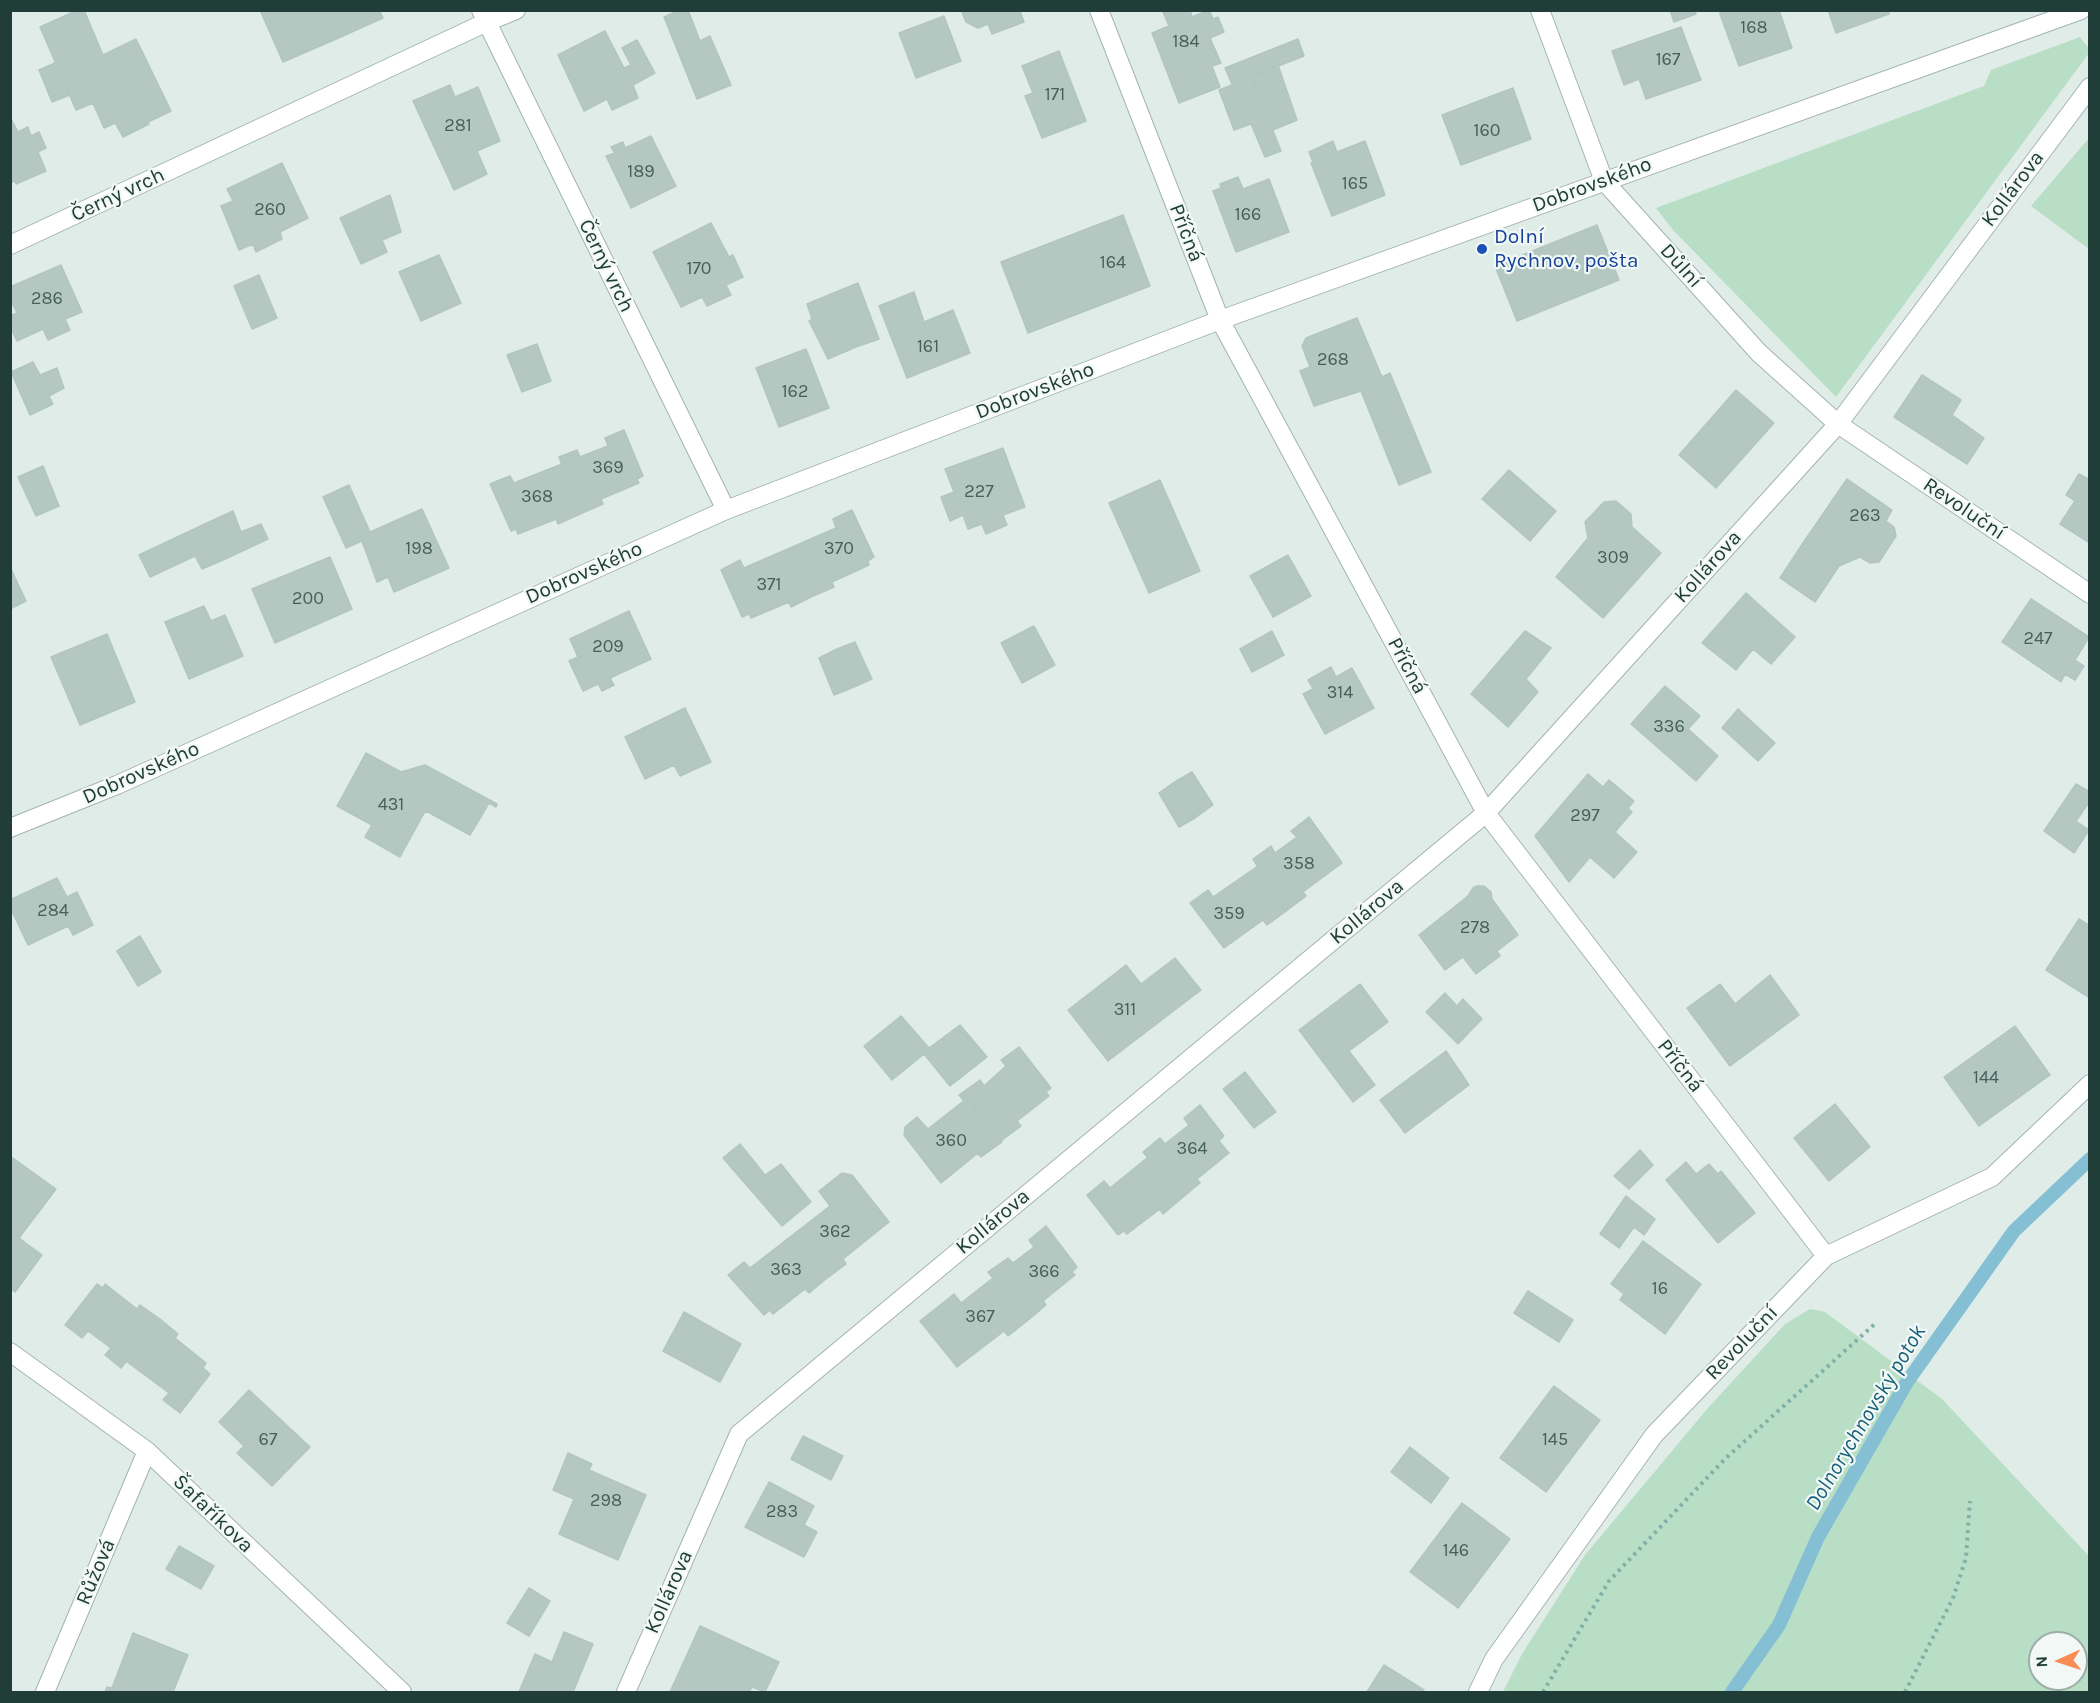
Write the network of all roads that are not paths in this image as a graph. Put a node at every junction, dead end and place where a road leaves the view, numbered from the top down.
1 (516, 10) edge
2 (1099, 10) edge
3 (1540, 10) edge
4 (2082, 10) edge
5 (484, 16) edge
6 (2090, 87) edge
7 (1604, 181) junction
8 (10, 245) edge
9 (1220, 320) junction
10 (1838, 424) junction
11 (726, 510) junction
12 (2090, 594) edge
13 (1486, 813) junction
14 (10, 828) edge
15 (2090, 1084) edge
16 (1826, 1256) junction
17 (10, 1352) edge
18 (147, 1451) junction
19 (45, 1692) edge
20 (402, 1692) edge
21 (626, 1692) edge
22 (1478, 1692) edge

1 - 5 street
2 - 9 street, Příčná
3 - 7 street, Důlní
4 - 7 street, Dobrovského
5 - 8 street, Černý vrch
5 - 11 street, Černý vrch
6 - 10 street, Kollárova
7 - 9 street, Dobrovského
7 - 10 street, Důlní
9 - 11 street, Dobrovského
9 - 13 street, Příčná
10 - 12 street, Revoluční
10 - 13 street, Kollárova
11 - 14 street, Dobrovského
13 - 16 street, Příčná
13 - 21 street, Kollárova
15 - 16 street, Revoluční
16 - 22 street, Revoluční
17 - 18 street, Šafaříkova
18 - 19 street, Růžová
18 - 20 street, Šafaříkova

